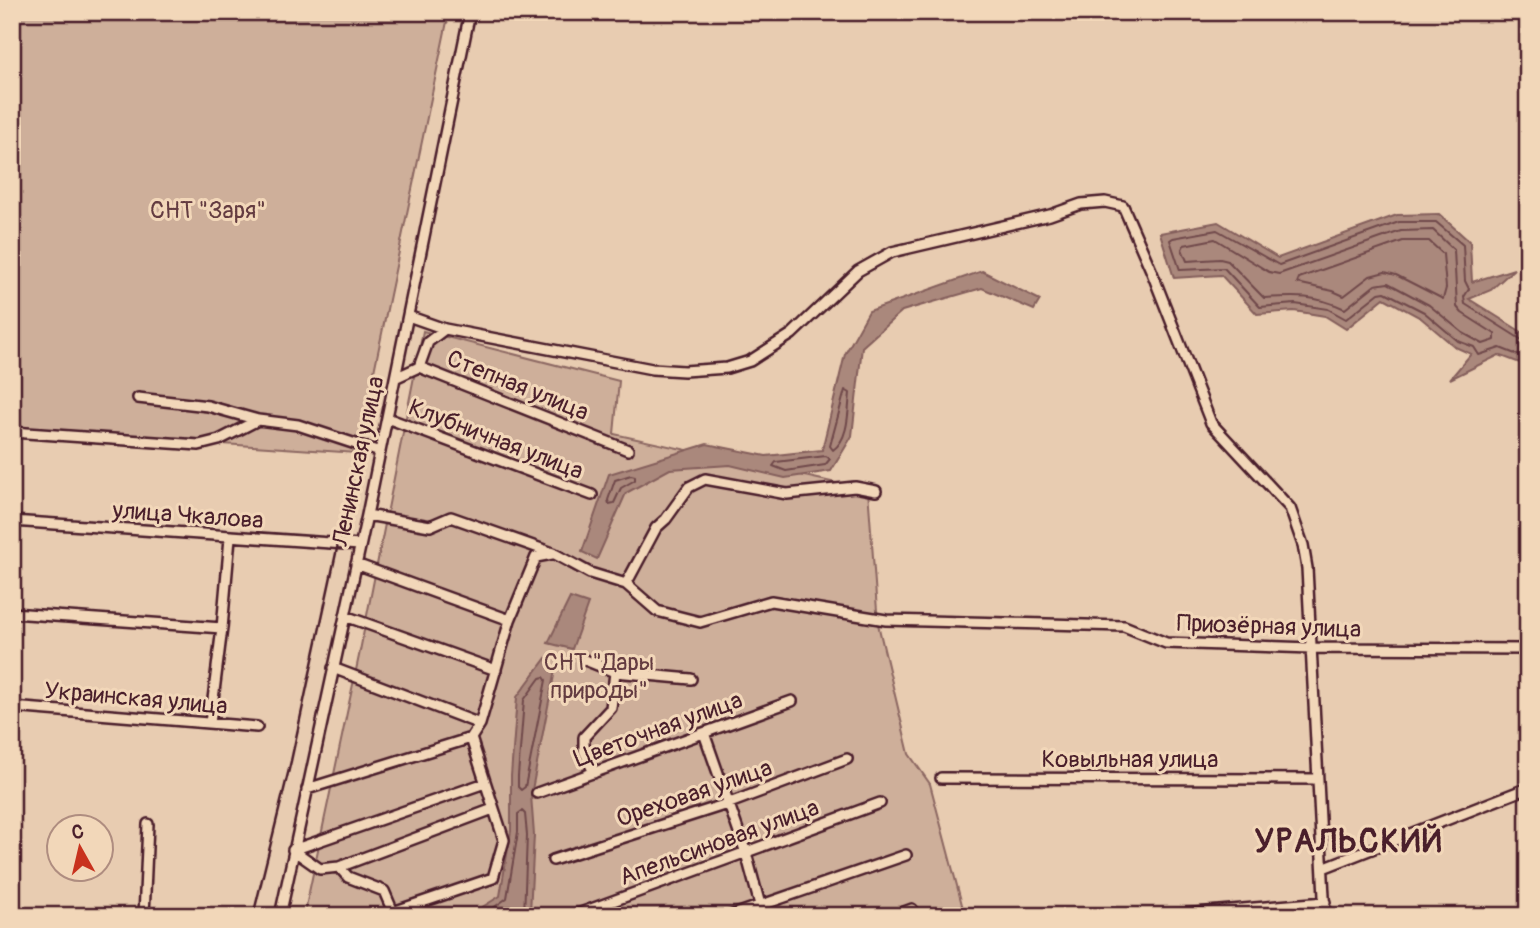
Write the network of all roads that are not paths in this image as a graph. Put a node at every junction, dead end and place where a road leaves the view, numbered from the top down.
1 (470, 12) edge
2 (408, 316) junction
3 (445, 329) junction
4 (419, 367) junction
5 (395, 378) junction
6 (138, 398) dead end
7 (387, 418) junction
8 (258, 420) junction
9 (12, 432) edge
10 (628, 450) dead end
11 (380, 452) junction
12 (876, 491) dead end
13 (592, 495) dead end
14 (367, 515) junction
15 (12, 521) edge
16 (230, 538) junction
17 (360, 545) junction
18 (554, 553) junction
19 (356, 564) junction
20 (626, 584) junction
21 (12, 613) edge
22 (345, 616) junction
23 (510, 620) junction
24 (222, 628) junction
25 (1311, 648) junction
26 (1528, 649) edge
27 (585, 660) dead end
28 (333, 668) junction
29 (496, 670) junction
30 (615, 671) junction
31 (691, 679) dead end
32 (792, 701) dead end
33 (12, 707) edge
34 (210, 723) junction
35 (480, 724) junction
36 (257, 727) dead end
37 (704, 733) junction
38 (471, 738) junction
39 (847, 759) dead end
40 (594, 773) junction
41 (941, 778) dead end
42 (1318, 779) junction
43 (485, 783) junction
44 (1528, 788) edge
45 (307, 789) junction
46 (537, 793) dead end
47 (880, 803) dead end
48 (727, 804) junction
49 (493, 809) junction
50 (148, 824) dead end
51 (293, 850) junction
52 (746, 853) junction
53 (906, 855) dead end
54 (553, 860) dead end
55 (339, 867) junction
56 (1323, 868) junction
57 (1325, 902) junction
58 (912, 909) dead end
59 (762, 911) edge
60 (144, 916) edge
61 (280, 916) edge
62 (572, 916) edge
63 (730, 916) edge
64 (893, 916) edge
65 (1161, 916) edge
66 (1325, 916) edge

1 - 2 street, Ленинская улица
2 - 3 street
2 - 5 street, Ленинская улица
3 - 4 street
3 - 25 street
4 - 5 street, Степная улица
4 - 10 street, Степная улица
5 - 7 street, Ленинская улица
6 - 8 street
7 - 11 street, Ленинская улица
7 - 13 street, Клубничная улица
8 - 9 street
8 - 11 street
11 - 14 street, Ленинская улица
12 - 20 street
14 - 17 street, Ленинская улица
14 - 18 street
15 - 16 street, улица Чкалова
16 - 17 street, улица Чкалова
16 - 24 street
17 - 19 street, Ленинская улица
18 - 20 street
18 - 23 street
19 - 22 street, Ленинская улица
19 - 23 street
20 - 25 street, Приозёрная улица
21 - 24 street
22 - 28 street, Ленинская улица
22 - 29 street
23 - 29 street
24 - 34 street
25 - 26 street, Приозёрная улица
25 - 42 street
27 - 30 street
28 - 35 street
28 - 45 street, Ленинская улица
29 - 35 street
30 - 31 street
30 - 40 street
32 - 37 street, Цветочная улица
33 - 34 street, Украинская улица
34 - 36 street, Украинская улица
35 - 38 street
37 - 40 street, Цветочная улица
37 - 48 street
38 - 43 street
38 - 45 street
39 - 48 street, Ореховая улица
40 - 46 street, Цветочная улица
41 - 42 street, Ковыльная улица
42 - 56 street
43 - 49 street
43 - 51 street
44 - 56 street
45 - 51 street, Ленинская улица
47 - 52 street, Апельсиновая улица
48 - 52 street
48 - 54 street, Ореховая улица
49 - 55 street
49 - 55 street
50 - 60 street
51 - 55 street
51 - 61 street, Ленинская улица
52 - 59 street
52 - 62 street, Апельсиновая улица
53 - 59 street
56 - 57 street
57 - 65 street
57 - 66 street
58 - 64 street
59 - 63 street

